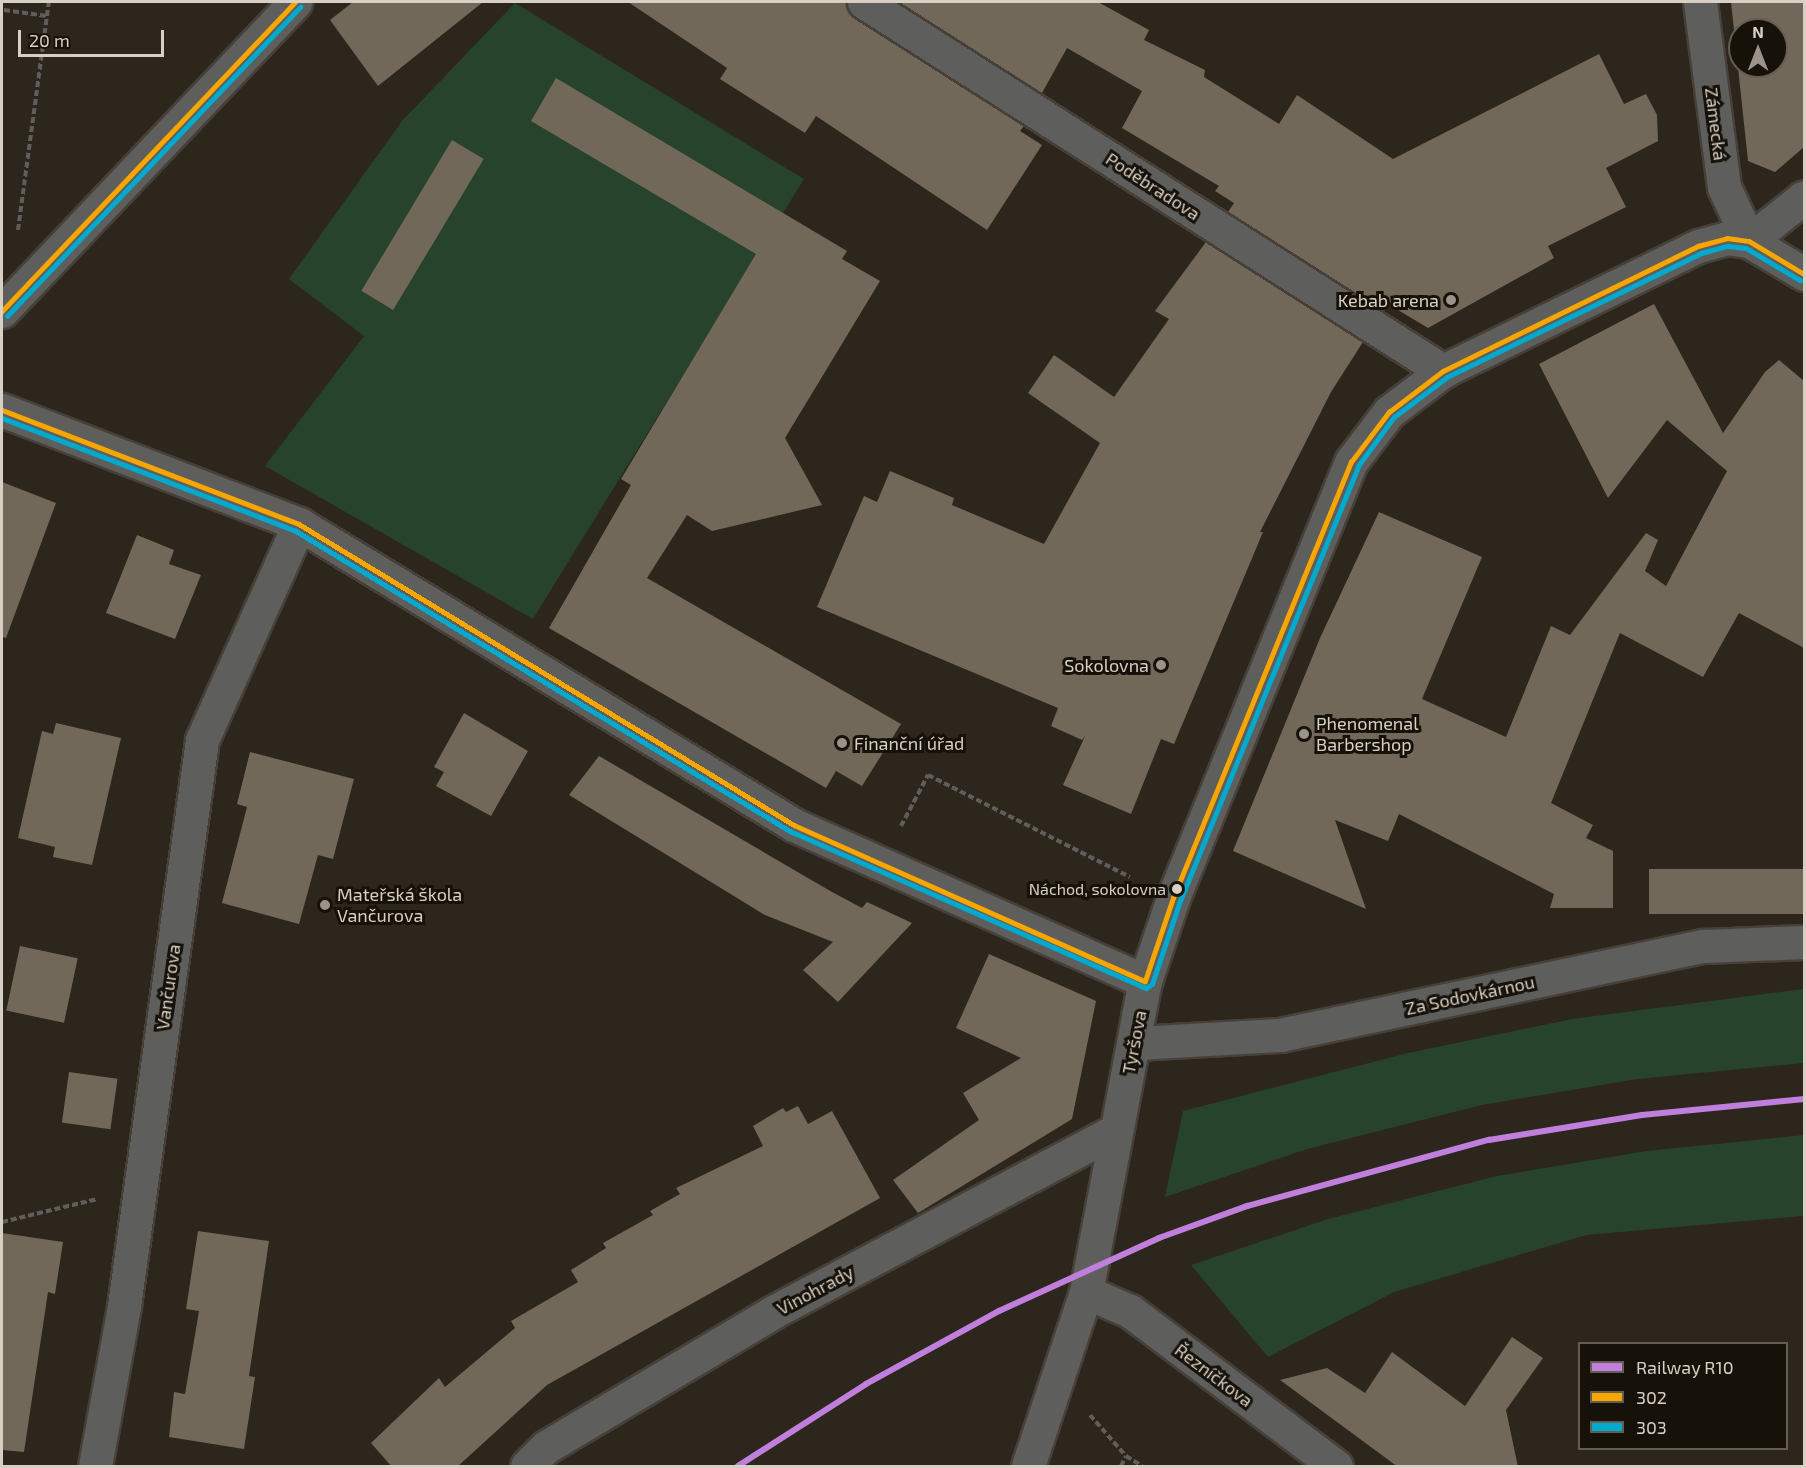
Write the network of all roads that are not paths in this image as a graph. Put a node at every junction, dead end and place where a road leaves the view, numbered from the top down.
1 (295, 2) edge
2 (864, 2) edge
3 (1700, 2) edge
4 (1804, 197) edge
5 (1749, 241) junction
6 (1804, 274) edge
7 (2, 311) edge
8 (1443, 371) junction
9 (2, 410) edge
10 (299, 524) junction
11 (1804, 942) edge
12 (1145, 981) junction
13 (1135, 1043) junction
14 (1115, 1131) junction
15 (1086, 1292) junction
16 (95, 1467) edge
17 (527, 1467) edge
18 (1028, 1467) edge
19 (1336, 1467) edge

1 - 7 street
2 - 8 street, Poděbradova
3 - 5 street, Zámecká
4 - 5 street
5 - 6 street
5 - 8 street, Tyršova
8 - 12 street, Tyršova
9 - 10 street
10 - 12 street
10 - 16 street, Vančurova
11 - 13 street, Za Sodovkárnou
12 - 13 street, Tyršova
13 - 14 street, Tyršova
14 - 15 street, Tyršova
14 - 17 street, Vinohrady
15 - 18 street, Tyršova
15 - 19 street, Řezníčkova

